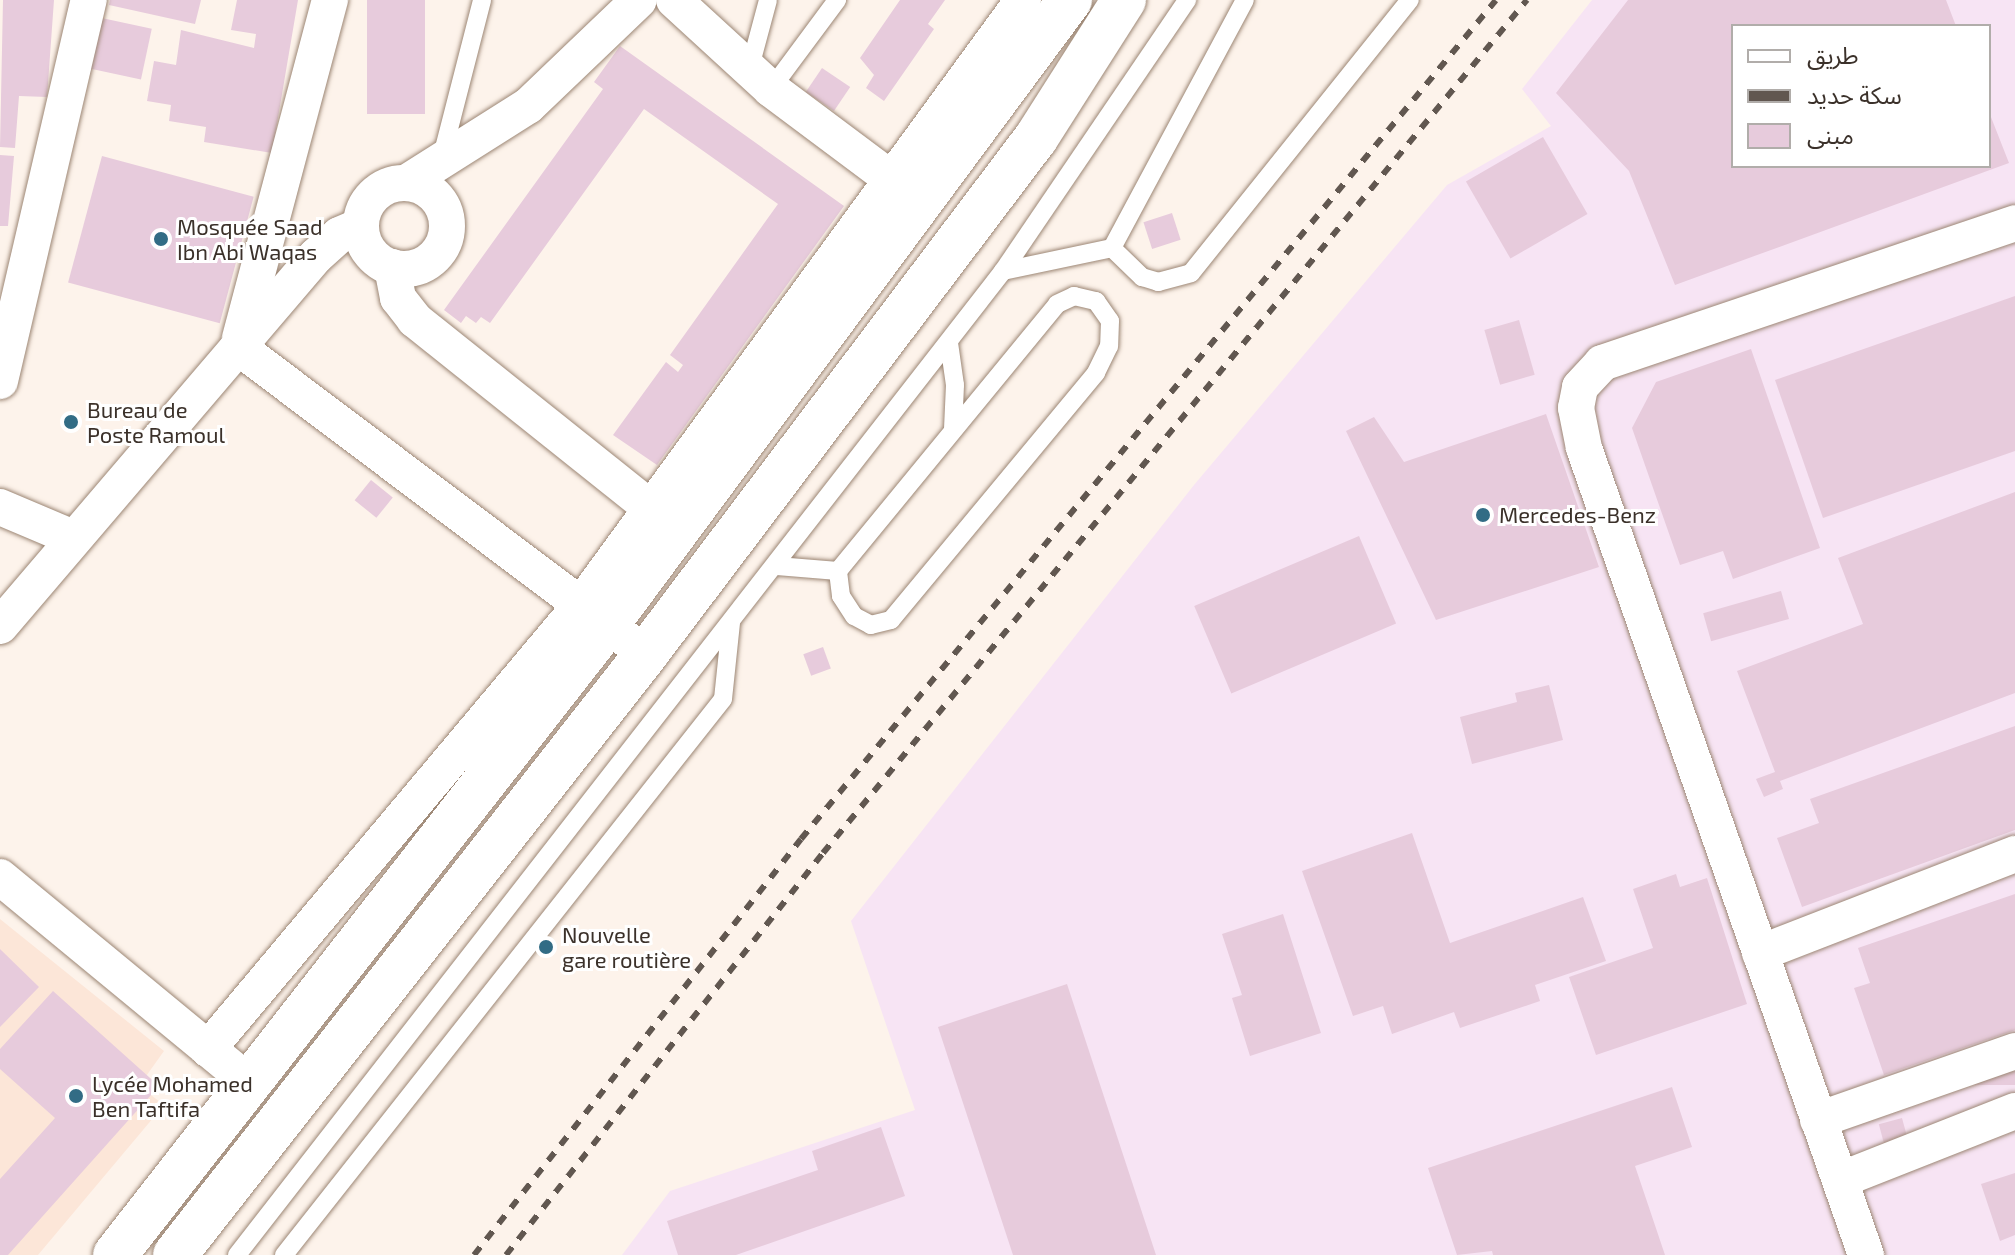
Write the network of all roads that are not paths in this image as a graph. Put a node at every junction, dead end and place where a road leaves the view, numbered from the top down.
1 (89, 0) edge
2 (330, 0) edge
3 (482, 0) edge
4 (639, 0) edge
5 (674, 0) edge
6 (768, 0) edge
7 (837, 0) edge
8 (1023, 0) edge
9 (1070, 0) edge
10 (1124, 0) edge
11 (1187, 0) edge
12 (1410, 0) edge
13 (1238, 2) edge
14 (760, 80) junction
15 (439, 165) junction
16 (406, 183) junction
17 (908, 192) junction
18 (2015, 223) edge
19 (360, 226) junction
20 (1112, 248) junction
21 (392, 267) junction
22 (1003, 271) junction
23 (949, 343) junction
24 (238, 347) junction
25 (0, 381) edge
26 (953, 429) junction
27 (0, 507) edge
28 (652, 509) junction
29 (71, 537) junction
30 (777, 566) junction
31 (838, 571) junction
32 (594, 616) junction
33 (731, 623) junction
34 (0, 626) edge
35 (646, 654) junction
36 (2015, 854) edge
37 (0, 877) edge
38 (1760, 953) junction
39 (208, 1049) junction
40 (2015, 1051) edge
41 (250, 1083) junction
42 (2015, 1111) edge
43 (1818, 1120) junction
44 (1840, 1180) junction
45 (115, 1255) edge
46 (175, 1255) edge
47 (237, 1255) edge
48 (284, 1255) edge
49 (1866, 1255) edge

1 - 25 street
2 - 24 street
3 - 15 lane
4 - 15 street
5 - 14 street
6 - 14 lane
7 - 14 lane
8 - 17 street
9 - 17 main road
10 - 35 main road
11 - 22 lane
12 - 20 lane
13 - 20 lane
14 - 17 street
15 - 16 street
16 - 19 street
16 - 21 street
17 - 28 street
17 - 32 main road
18 - 38 street
19 - 21 street
19 - 24 street
20 - 22 lane
21 - 28 street
22 - 23 lane
23 - 26 lane
23 - 30 lane
24 - 29 street
24 - 32 street
26 - 31 lane
26 - 31 lane
27 - 29 street
28 - 32 street
29 - 34 street
30 - 31 lane
30 - 33 lane
32 - 35 street
32 - 39 street
32 - 41 main road
33 - 47 lane
33 - 48 lane
35 - 46 main road
36 - 38 street
37 - 39 street
38 - 43 street
39 - 41 street
40 - 43 street
41 - 45 main road
42 - 44 street
43 - 44 street
44 - 49 street

